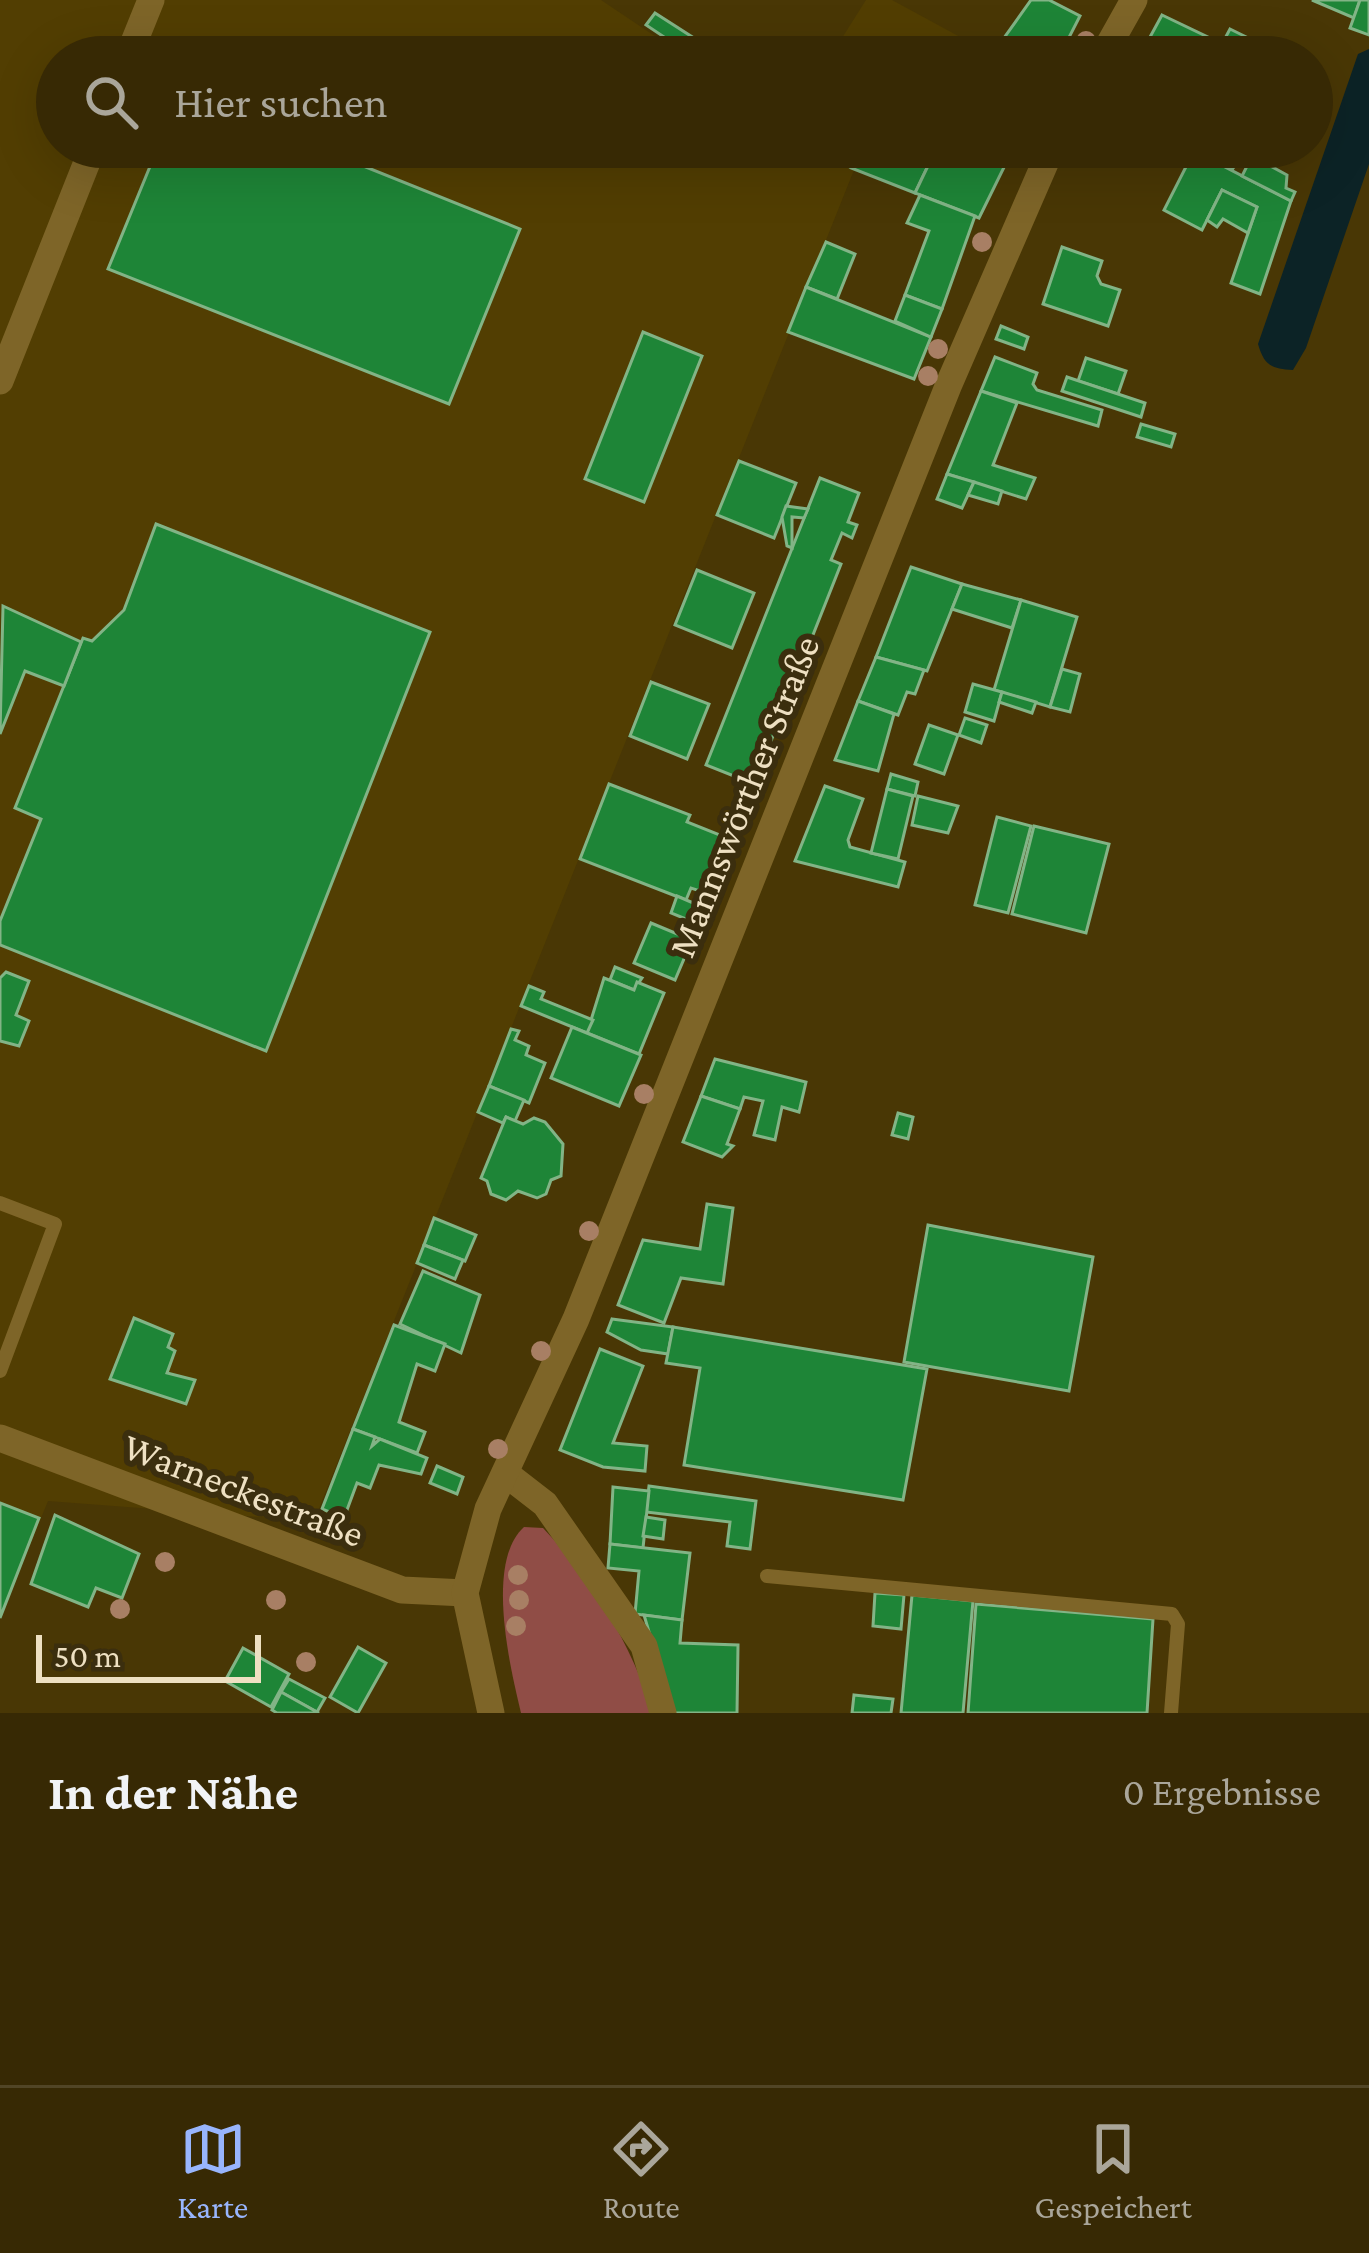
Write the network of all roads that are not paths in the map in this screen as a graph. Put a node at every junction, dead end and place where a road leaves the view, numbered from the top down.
1 (151, 0) edge
2 (1134, 0) edge
3 (136, 36) edge
4 (1114, 36) edge
5 (85, 168) edge
6 (1043, 168) edge
7 (0, 381) edge
8 (0, 1203) edge
9 (0, 1371) edge
10 (0, 1438) edge
11 (505, 1473) junction
12 (767, 1576) dead end
13 (465, 1593) junction
14 (490, 1713) edge
15 (663, 1713) edge
16 (1172, 1713) edge

1 - 3 street
2 - 4 street
5 - 7 street
6 - 11 street, Mannswörther Straße
8 - 9 lane
10 - 13 street, Warneckestraße
11 - 13 street, Mannswörther Straße
11 - 15 street
12 - 16 lane
13 - 14 street, Mannswörther Straße

